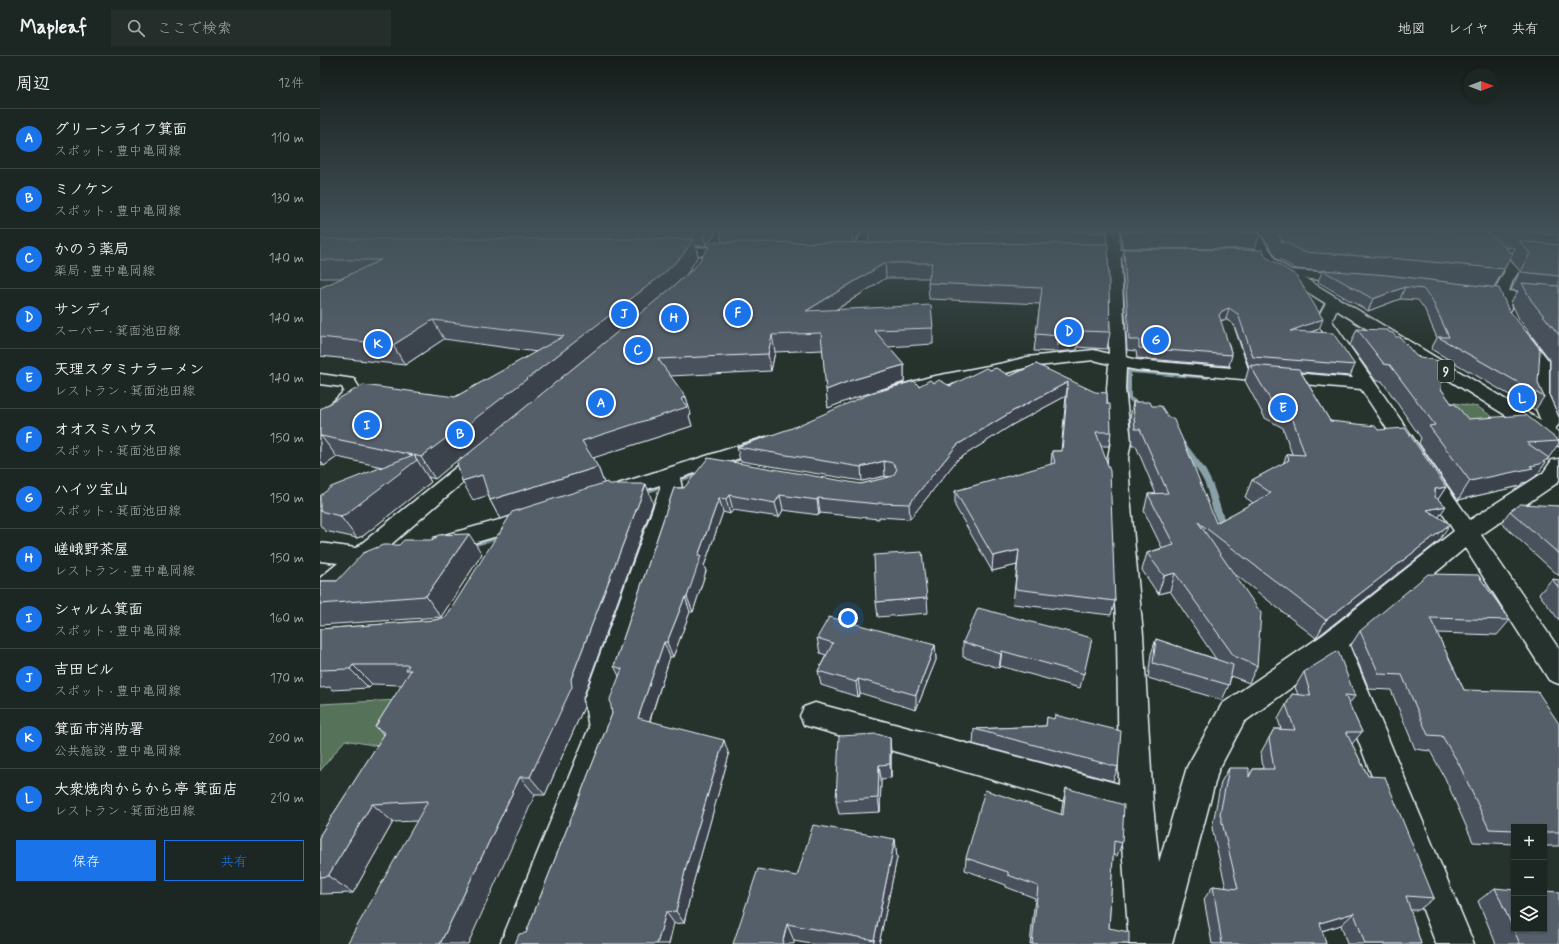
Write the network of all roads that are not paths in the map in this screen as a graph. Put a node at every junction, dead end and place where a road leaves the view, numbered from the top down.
1 (1115, 271) edge
2 (1286, 271) edge
3 (1512, 271) edge
4 (1290, 274) junction
5 (1367, 280) edge
6 (1458, 289) edge
7 (1501, 294) junction
8 (1559, 301) edge
9 (1332, 302) junction
10 (1224, 325) edge
11 (1118, 361) junction
12 (1241, 373) junction
13 (320, 379) edge
14 (1366, 384) junction
15 (868, 401) edge
16 (320, 419) edge
17 (1543, 430) junction
18 (782, 437) edge
19 (1559, 440) edge
20 (494, 447) edge
21 (703, 464) junction
22 (1559, 464) edge
23 (741, 470) edge
24 (669, 475) junction
25 (595, 499) edge
26 (551, 513) edge
27 (514, 525) junction
28 (1467, 533) junction
29 (423, 549) edge
30 (498, 551) edge
31 (320, 552) edge
32 (400, 552) edge
33 (361, 557) junction
34 (320, 592) edge
35 (1334, 642) junction
36 (1559, 672) edge
37 (815, 716) dead end
38 (1136, 805) junction
39 (519, 944) edge
40 (1148, 944) edge
41 (1153, 944) edge
42 (1455, 944) edge

1 - 11 street
2 - 4 street, 9
3 - 7 street
4 - 5 street
4 - 9 street, 9
6 - 7 street
7 - 8 street
7 - 17 street
9 - 14 street
9 - 17 street, 9
10 - 12 street
11 - 12 street
11 - 15 street
11 - 38 street
12 - 14 street
13 - 16 street
14 - 28 street
17 - 19 street, 9
18 - 21 street
20 - 33 street
21 - 23 street
21 - 24 street
22 - 28 street
24 - 25 street
24 - 39 street
26 - 27 street
27 - 29 street
27 - 30 street
28 - 35 street
28 - 36 street
31 - 33 street
32 - 33 street
33 - 34 street
35 - 41 street
35 - 42 street
37 - 38 street
38 - 40 street

